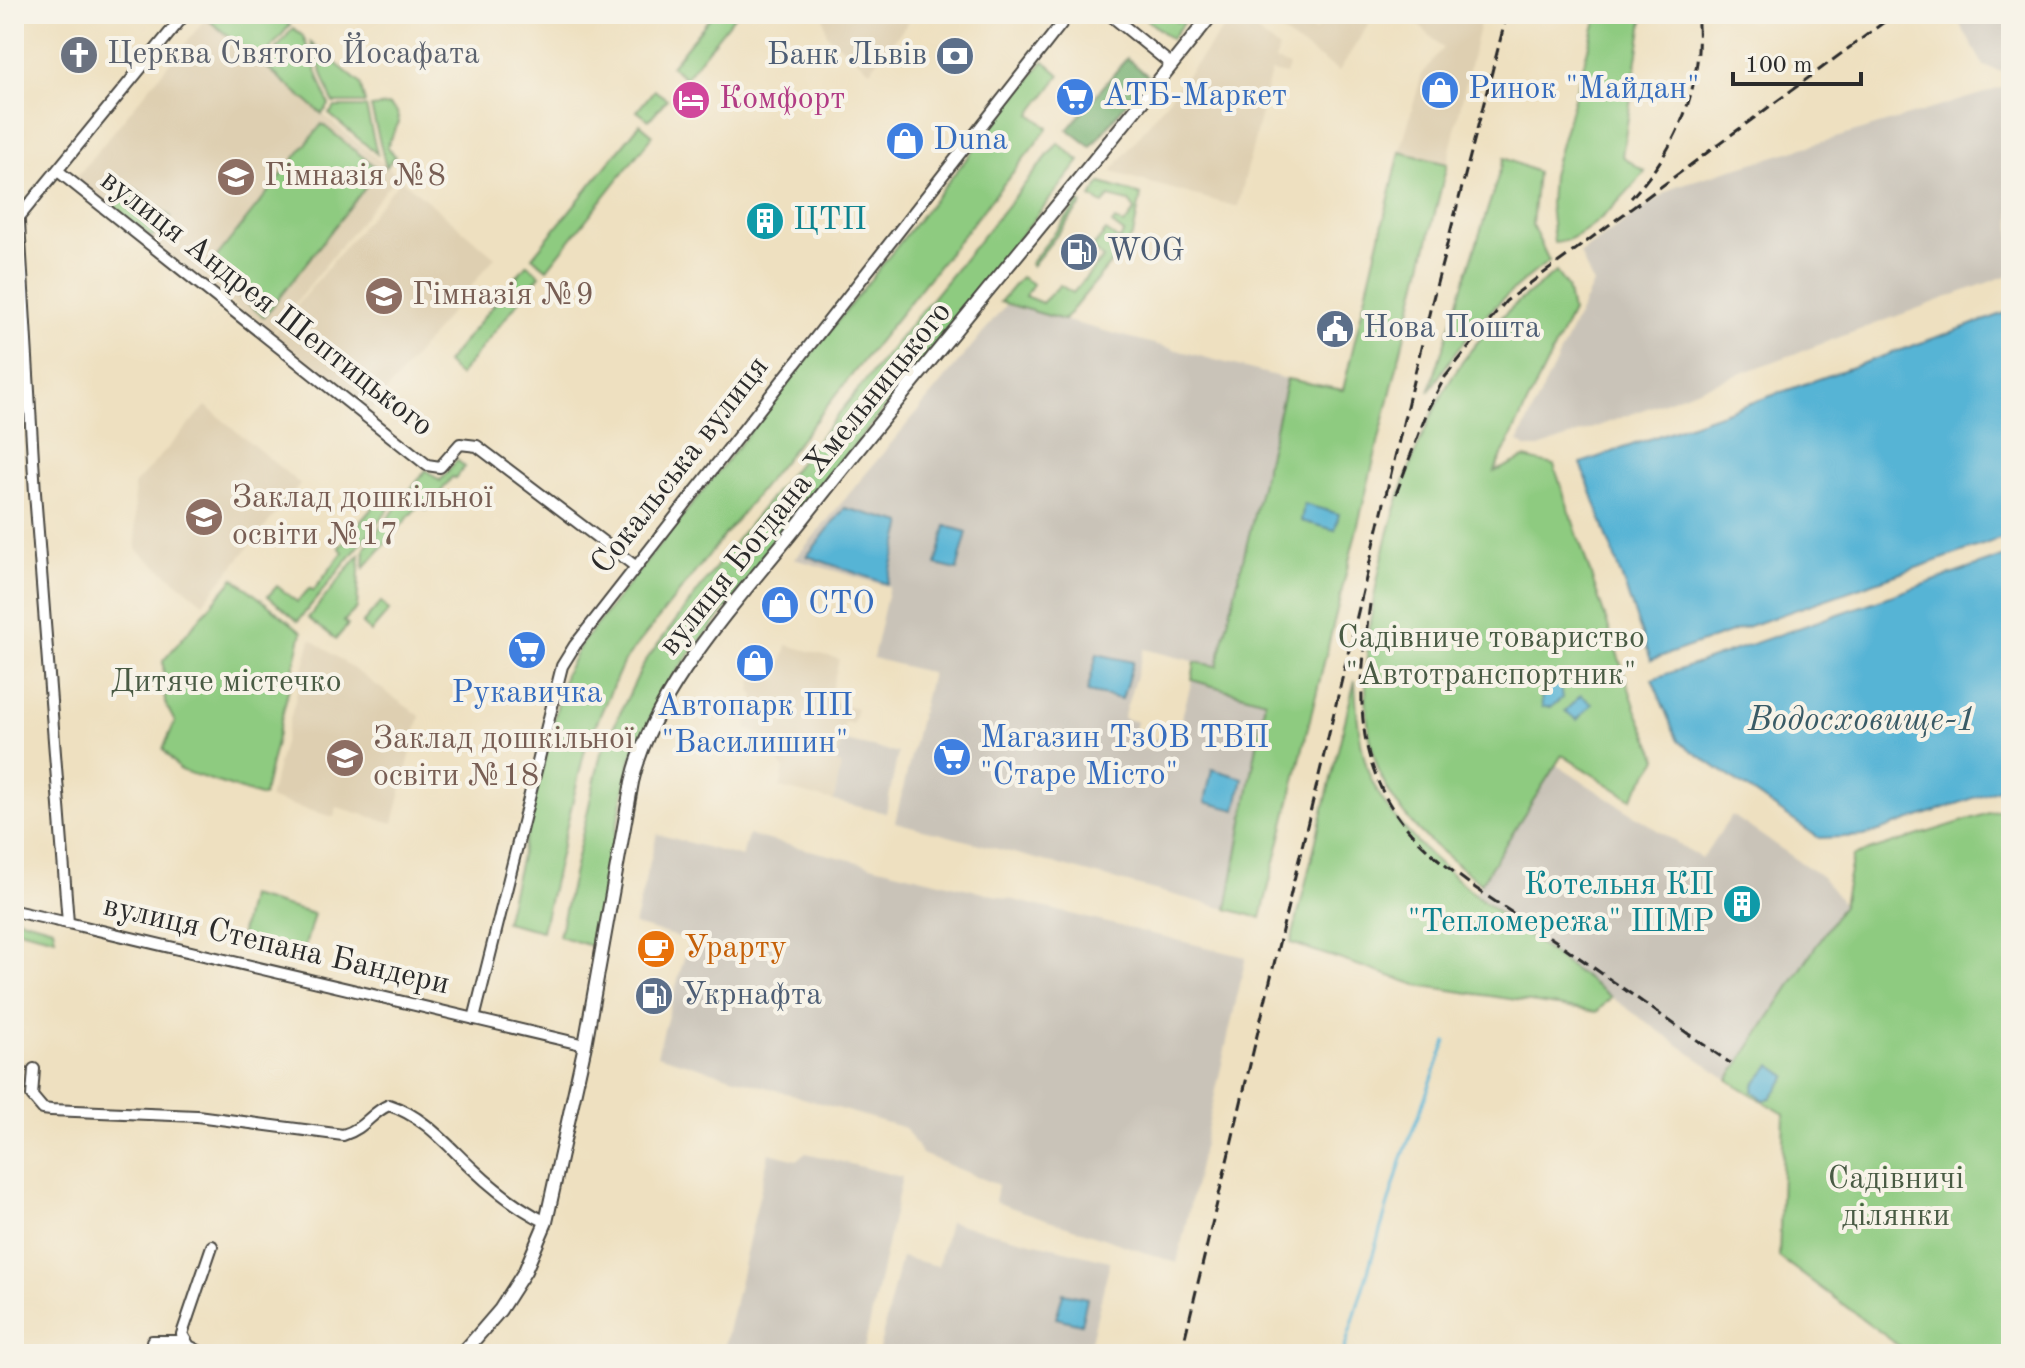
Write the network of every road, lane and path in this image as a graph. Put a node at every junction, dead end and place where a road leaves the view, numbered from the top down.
1 (185, 14) edge
2 (1069, 14) edge
3 (1109, 14) edge
4 (1212, 14) edge
5 (1172, 65) junction
6 (14, 138) edge
7 (58, 171) junction
8 (19, 217) junction
9 (635, 566) junction
10 (14, 911) edge
11 (68, 923) junction
12 (474, 1019) junction
13 (585, 1045) junction
14 (34, 1069) dead end
15 (546, 1222) junction
16 (212, 1246) dead end
17 (152, 1341) dead end
18 (184, 1341) junction
19 (204, 1354) edge
20 (462, 1354) edge

1 - 7 street, вулиця Андрея Шептицького
2 - 9 street, Сокальська вулиця
3 - 5 street
4 - 5 street, вулиця Богдана Хмельницького
5 - 13 street, вулиця Богдана Хмельницького
6 - 8 street, вулиця Степана Бандери
7 - 8 street, вулиця Андрея Шептицького
7 - 9 street, вулиця Андрея Шептицького
8 - 11 street, вулиця Степана Бандери
9 - 12 street, Сокальська вулиця
10 - 11 street
11 - 12 street, вулиця Степана Бандери
12 - 13 street, вулиця Степана Бандери
13 - 15 street, вулиця Богдана Хмельницького
14 - 15 street
15 - 20 street, вулиця Богдана Хмельницького
16 - 18 street
17 - 18 street
18 - 19 street

